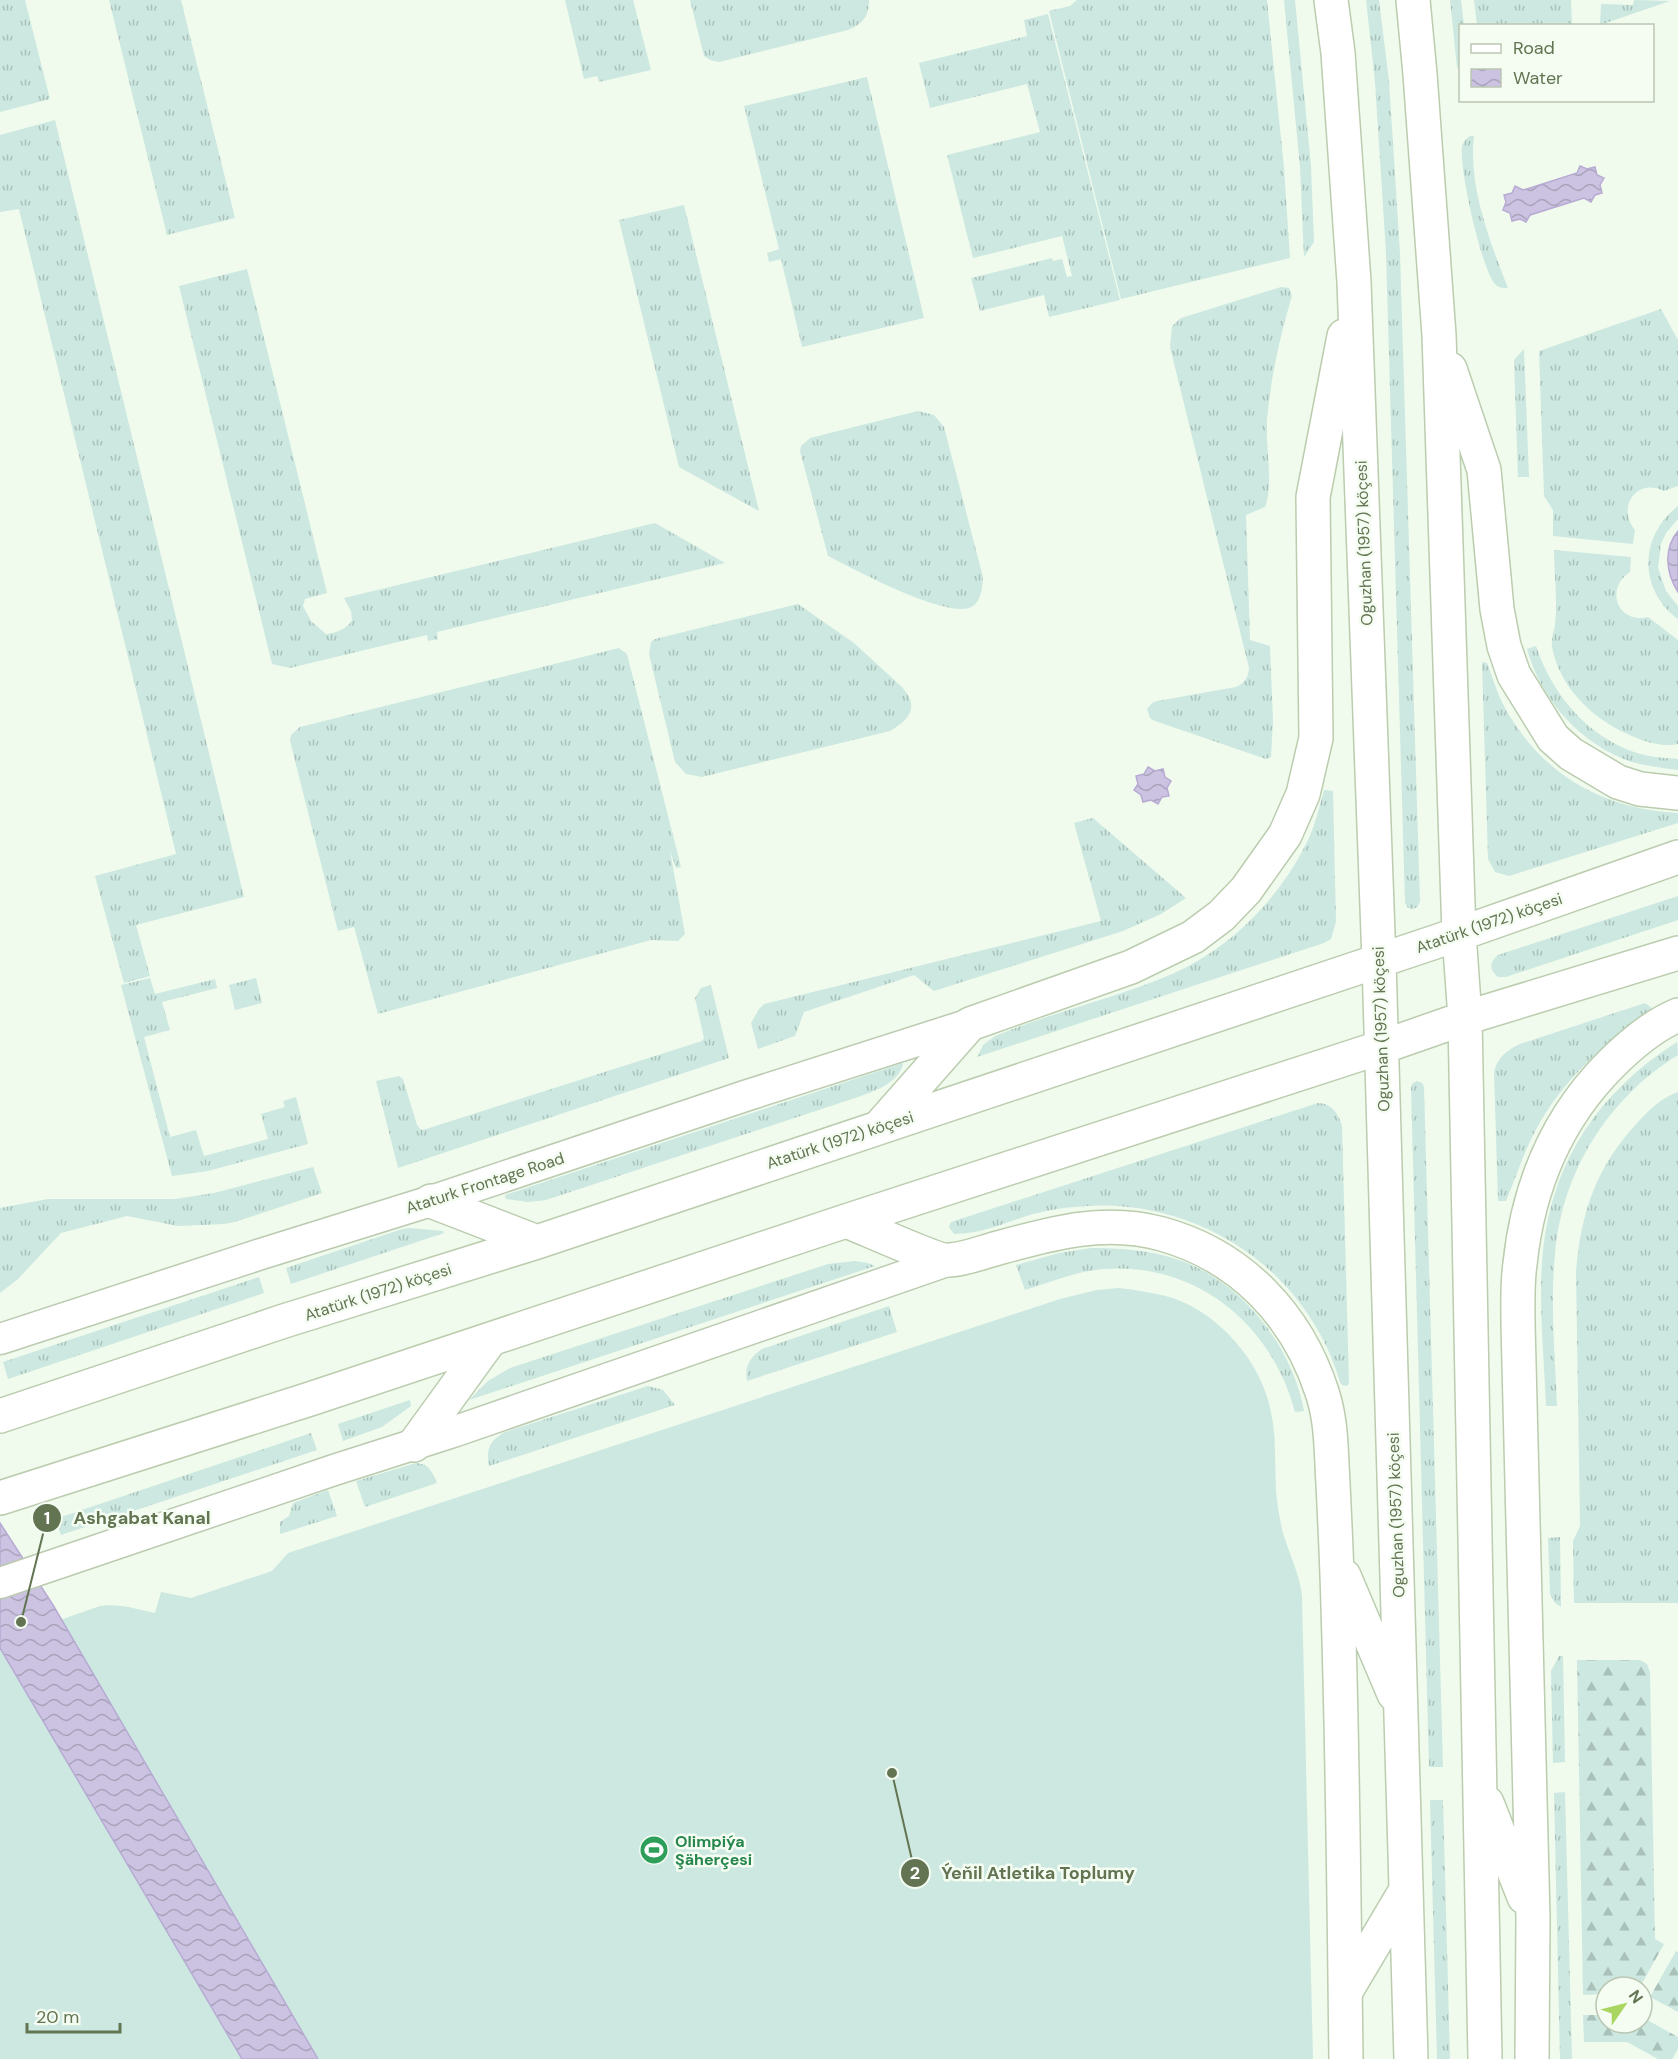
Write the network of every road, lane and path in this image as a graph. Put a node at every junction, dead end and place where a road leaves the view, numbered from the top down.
1 (1331, 0) edge
2 (1413, 0) edge
3 (1354, 282) junction
4 (1438, 335) junction
5 (1678, 793) edge
6 (1678, 857) edge
7 (1459, 934) junction
8 (1678, 953) edge
9 (1379, 961) junction
10 (1678, 1015) edge
11 (1465, 1018) junction
12 (970, 1024) junction
13 (1382, 1047) junction
14 (880, 1127) junction
15 (431, 1201) junction
16 (846, 1221) junction
17 (537, 1242) junction
18 (947, 1261) junction
19 (0, 1340) edge
20 (490, 1340) junction
21 (5, 1414) edge
22 (414, 1445) junction
23 (1521, 1456) junction
24 (0, 1498) edge
25 (1337, 1560) junction
26 (1475, 1562) junction
27 (0, 1582) edge
28 (1401, 1710) junction
29 (1479, 1783) junction
30 (1406, 1890) junction
31 (1533, 1918) junction
32 (1345, 1992) junction
33 (1346, 2059) edge
34 (1411, 2059) edge
35 (1485, 2059) edge
36 (1532, 2059) edge

1 - 3 main road, Oguzhan (1957) köçesi
2 - 4 main road
3 - 9 main road, Oguzhan (1957) köçesi
3 - 12 main road
4 - 5 main road
4 - 7 main road
6 - 7 main road, Atatürk (1972) köçesi
7 - 9 main road, Atatürk (1972) köçesi
7 - 11 main road
8 - 11 main road
9 - 13 main road, Oguzhan (1957) köçesi
9 - 14 main road, Atatürk (1972) köçesi
10 - 23 main road
11 - 13 main road
11 - 26 main road
12 - 14 main road
12 - 15 street, Ataturk Frontage Road
13 - 16 main road
13 - 28 main road, Oguzhan (1957) köçesi
14 - 17 main road, Atatürk (1972) köçesi
15 - 17 main road
15 - 19 street, Ataturk Frontage Road
16 - 18 main road
16 - 20 main road
17 - 21 main road, Atatürk (1972) köçesi
18 - 22 street
18 - 25 main road
20 - 22 main road
20 - 24 main road
22 - 27 street
23 - 26 main road
23 - 31 main road
25 - 28 main road
25 - 32 main road
26 - 29 main road
28 - 30 main road, Oguzhan (1957) köçesi
29 - 31 main road
29 - 35 main road
30 - 32 main road
30 - 34 main road, Oguzhan (1957) köçesi
31 - 36 main road
32 - 33 main road

